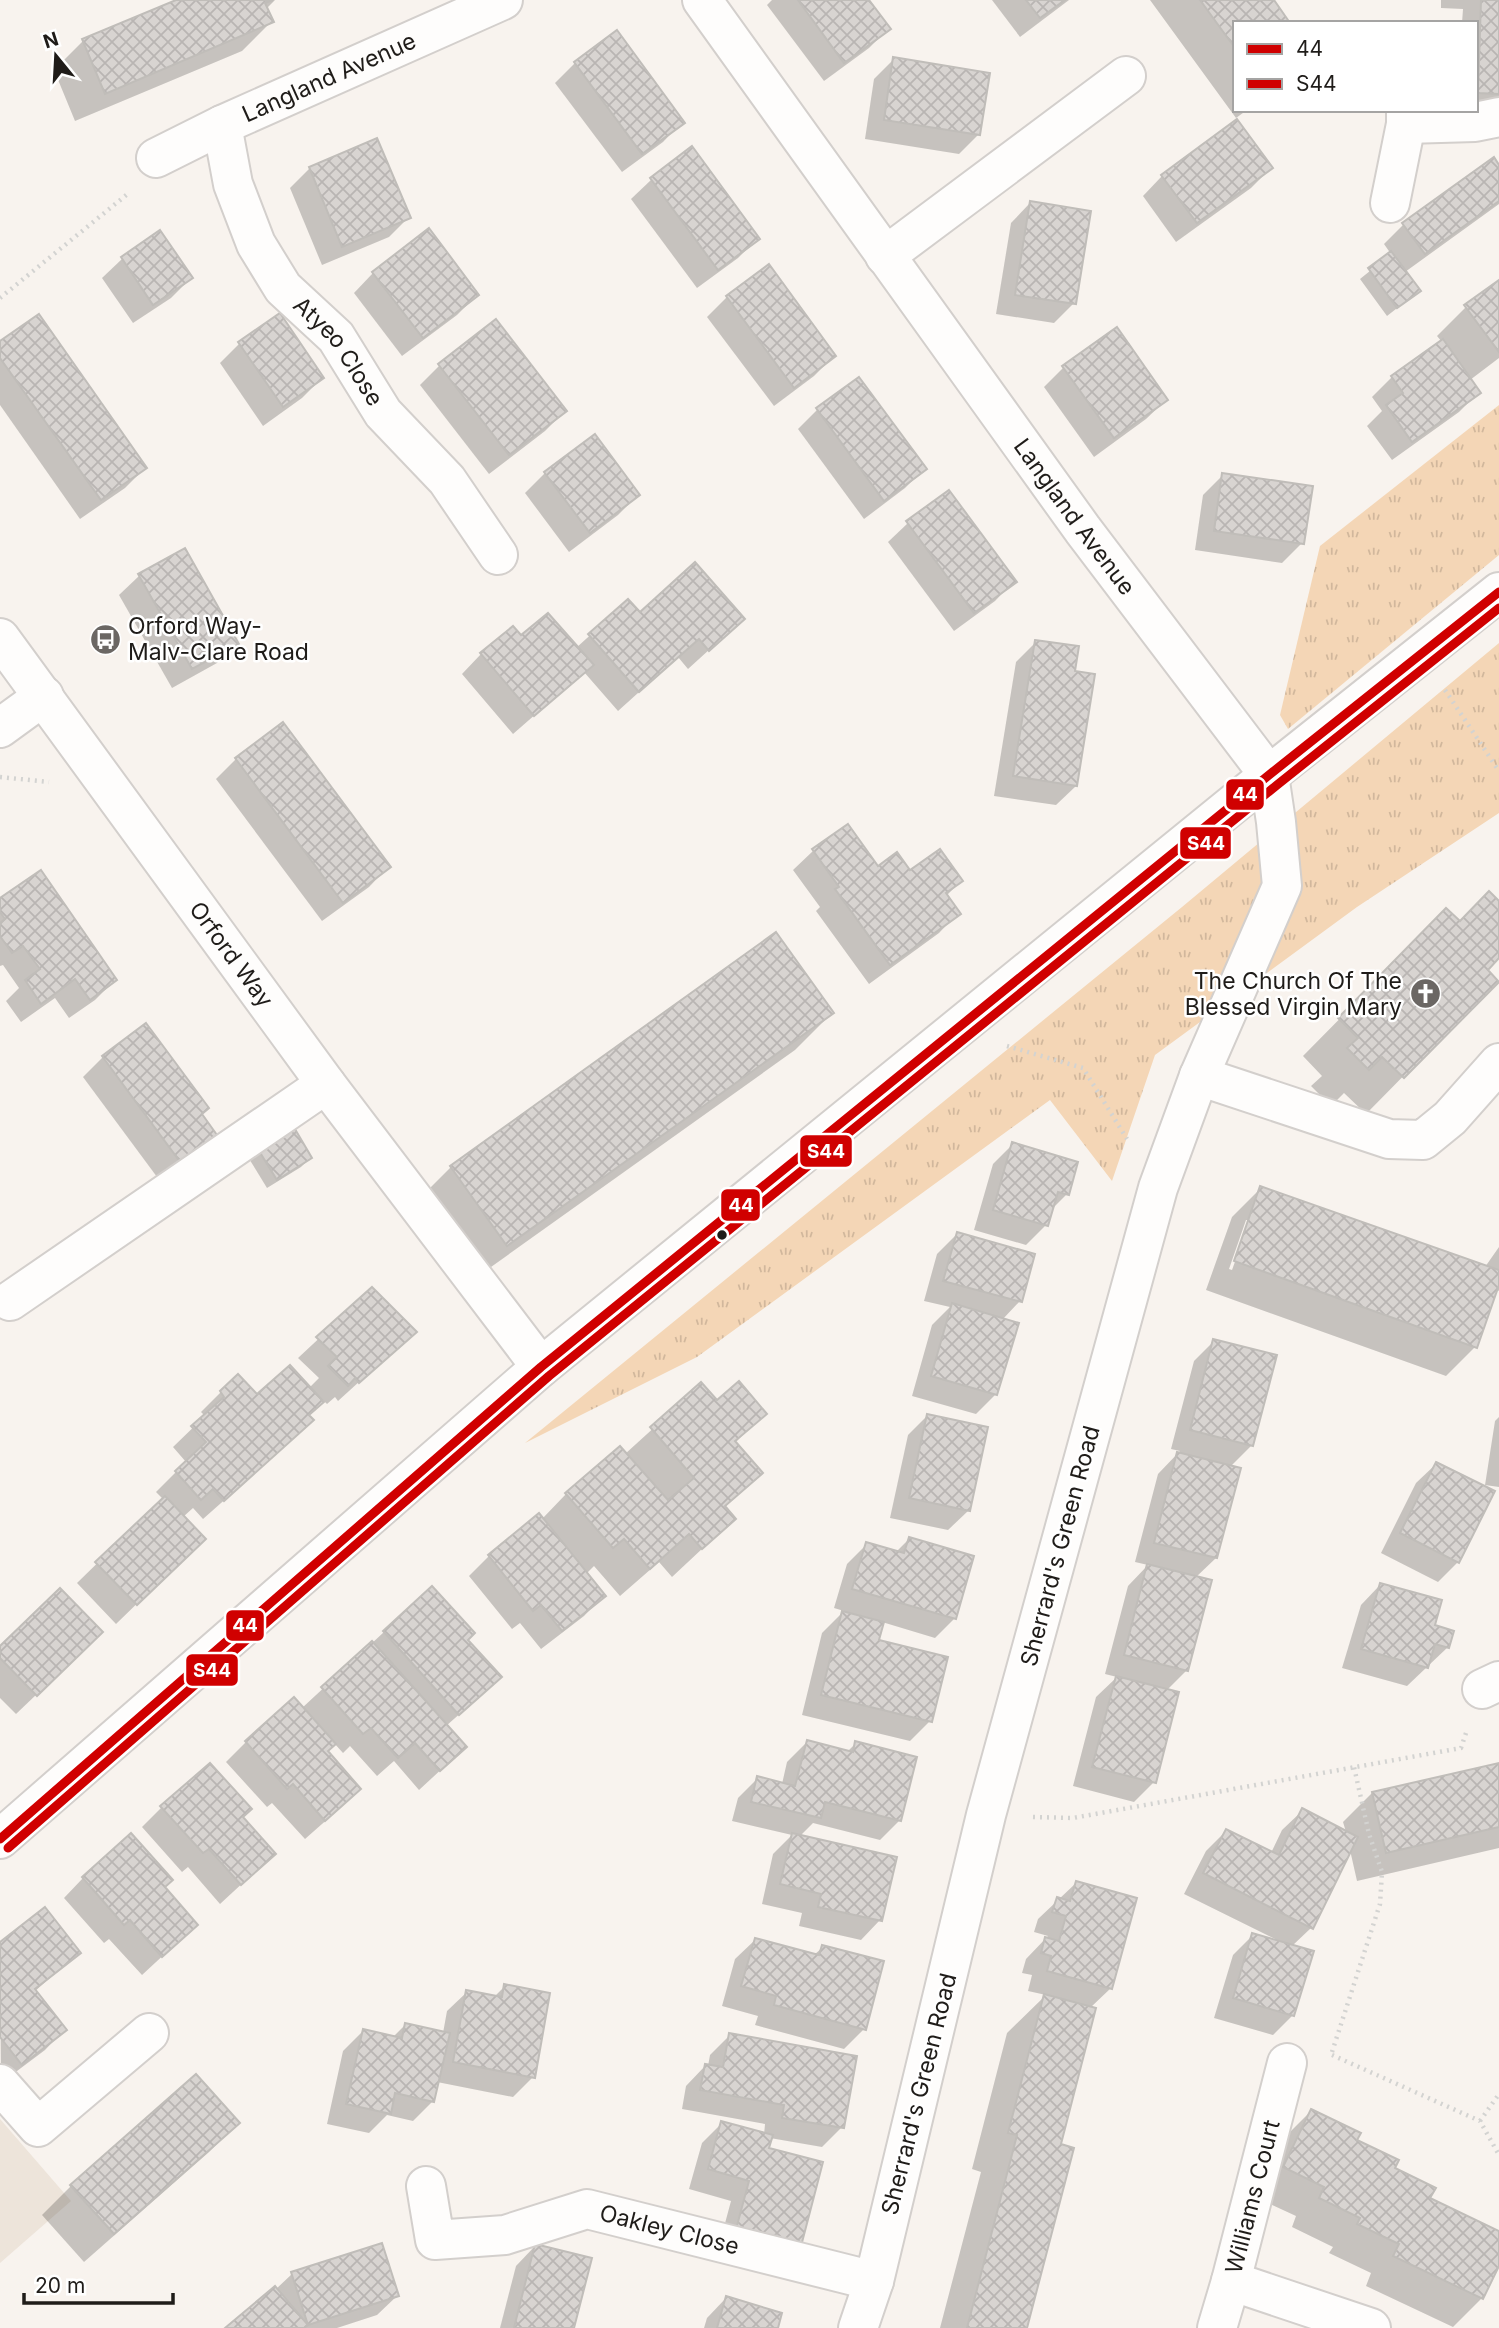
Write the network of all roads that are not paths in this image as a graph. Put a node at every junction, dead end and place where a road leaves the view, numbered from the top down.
1 (503, 0) edge
2 (702, 0) edge
3 (1126, 76) dead end
4 (1406, 117) edge
5 (1499, 117) edge
6 (222, 125) junction
7 (156, 158) road end
8 (1391, 203) dead end
9 (885, 256) junction
10 (498, 555) dead end
11 (1499, 592) edge
12 (0, 638) edge
13 (44, 696) junction
14 (0, 728) edge
15 (1269, 775) junction
16 (1499, 1063) edge
17 (1199, 1076) junction
18 (326, 1083) junction
19 (10, 1301) dead end
20 (541, 1367) junction
21 (0, 1839) edge
22 (149, 2033) dead end
23 (1287, 2063) road end
24 (0, 2084) edge
25 (426, 2186) dead end
26 (874, 2281) junction
27 (1231, 2281) junction
28 (858, 2328) edge
29 (1217, 2328) edge
30 (1371, 2328) edge

1 - 6 street, Langland Avenue
2 - 9 street, Langland Avenue
3 - 9 street
4 - 5 street
4 - 8 street
6 - 7 street, Langland Avenue
6 - 10 street, Atyeo Close
9 - 15 street, Langland Avenue
11 - 15 street
12 - 13 street, Orford Way
13 - 14 street
13 - 18 street, Orford Way
15 - 17 street, Sherrard's Green Road
15 - 20 street
16 - 17 street
17 - 26 street, Sherrard's Green Road
18 - 19 street
18 - 20 street, Orford Way
20 - 21 street
22 - 24 street
23 - 27 street, Williams Court
25 - 26 street, Oakley Close
26 - 28 street, Sherrard's Green Road
27 - 29 street, Williams Court
27 - 30 street

